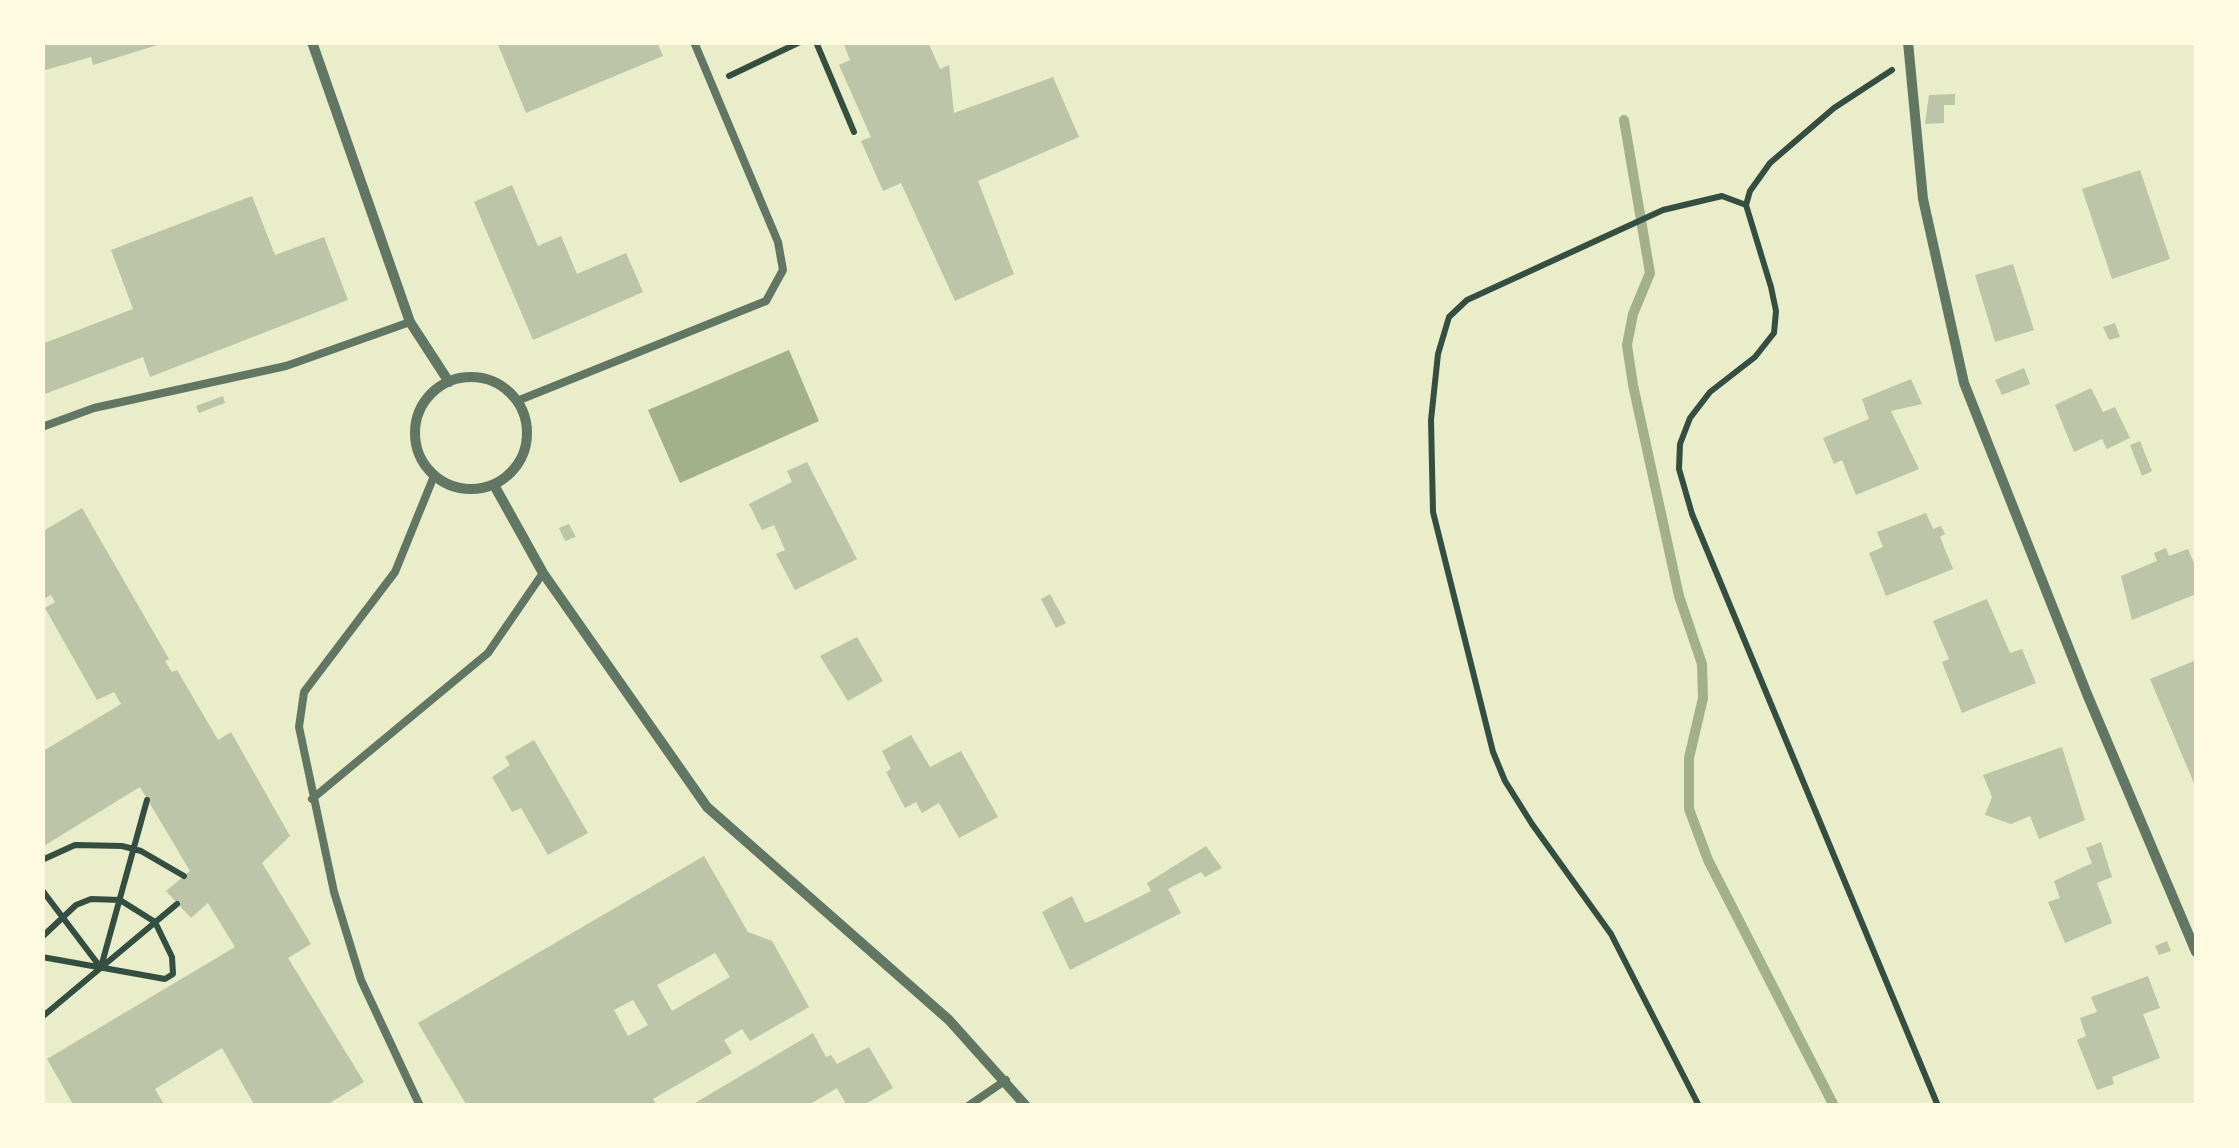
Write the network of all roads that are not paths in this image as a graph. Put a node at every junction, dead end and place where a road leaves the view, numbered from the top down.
1 (312, 42) edge
2 (694, 42) edge
3 (1908, 42) edge
4 (410, 322) junction
5 (449, 382) junction
6 (516, 401) junction
7 (42, 427) edge
8 (434, 476) junction
9 (494, 485) junction
10 (543, 573) junction
11 (312, 799) junction
12 (2196, 952) edge
13 (1006, 1080) junction
14 (420, 1106) edge
15 (968, 1106) edge
16 (1026, 1106) edge

1 - 4 street
2 - 6 lane
3 - 12 street
4 - 5 street
4 - 7 lane
5 - 6 street
5 - 8 street
6 - 9 street
8 - 9 street
8 - 11 lane
9 - 10 street
10 - 11 lane
10 - 13 street
11 - 14 lane
13 - 15 lane
13 - 16 street

